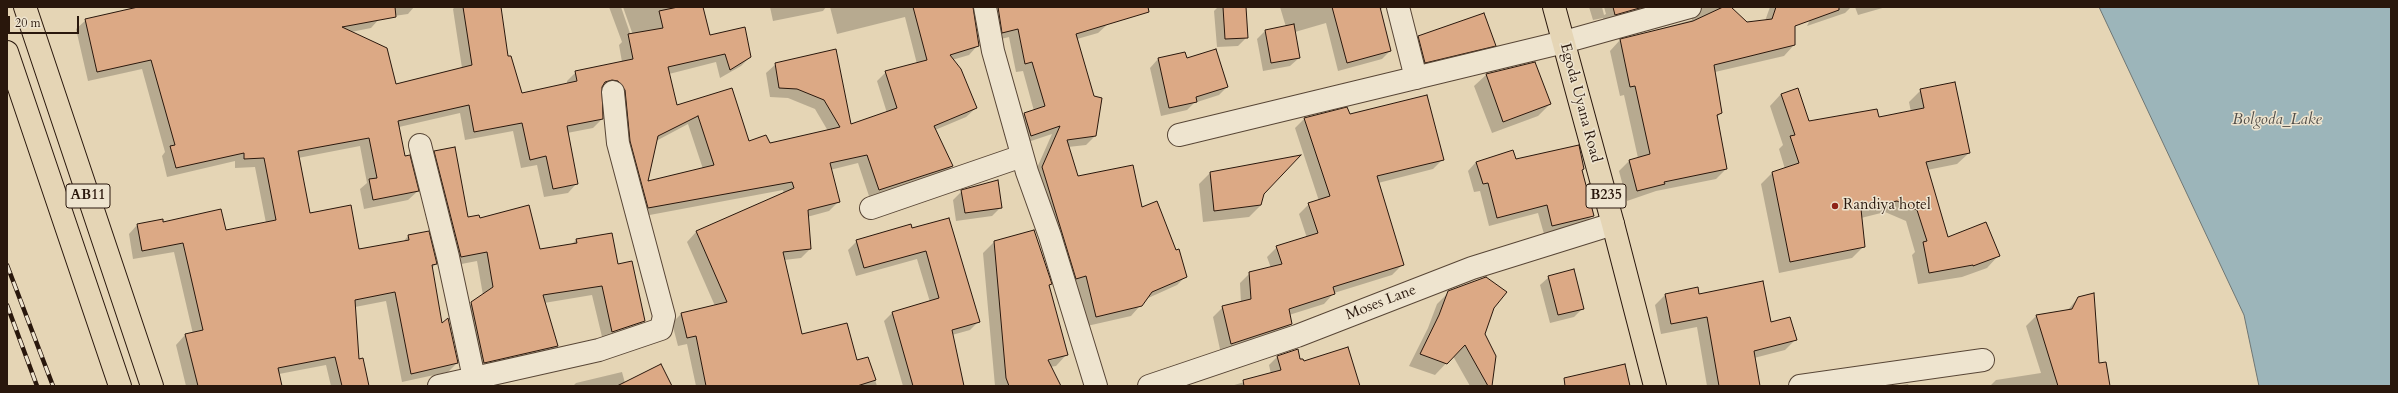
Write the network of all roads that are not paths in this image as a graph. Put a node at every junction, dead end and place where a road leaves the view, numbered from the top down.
1 (25, 7) edge
2 (985, 7) edge
3 (1398, 7) edge
4 (1554, 7) edge
5 (1690, 7) edge
6 (1564, 42) junction
7 (7, 52) edge
8 (1416, 78) junction
9 (613, 92) dead end
10 (1179, 136) dead end
11 (420, 145) dead end
12 (1022, 156) junction
13 (871, 208) dead end
14 (1613, 224) junction
15 (1983, 360) dead end
16 (474, 378) junction
17 (120, 386) edge
18 (152, 386) edge
19 (439, 386) edge
20 (1096, 386) edge
21 (1149, 386) edge
22 (1655, 386) edge
23 (1800, 386) edge

1 - 18 main road, AB11
2 - 12 street
3 - 8 street
4 - 6 main road, Egoda Uyana Road / B235
5 - 6 street
6 - 8 street
6 - 14 main road, Egoda Uyana Road / B235
7 - 17 main road, AB11
8 - 10 street
9 - 16 street
11 - 16 street
12 - 13 street
12 - 20 street
14 - 21 street, Moses Lane
14 - 22 main road, Egoda Uyana Road / B235
15 - 23 street
16 - 19 street

